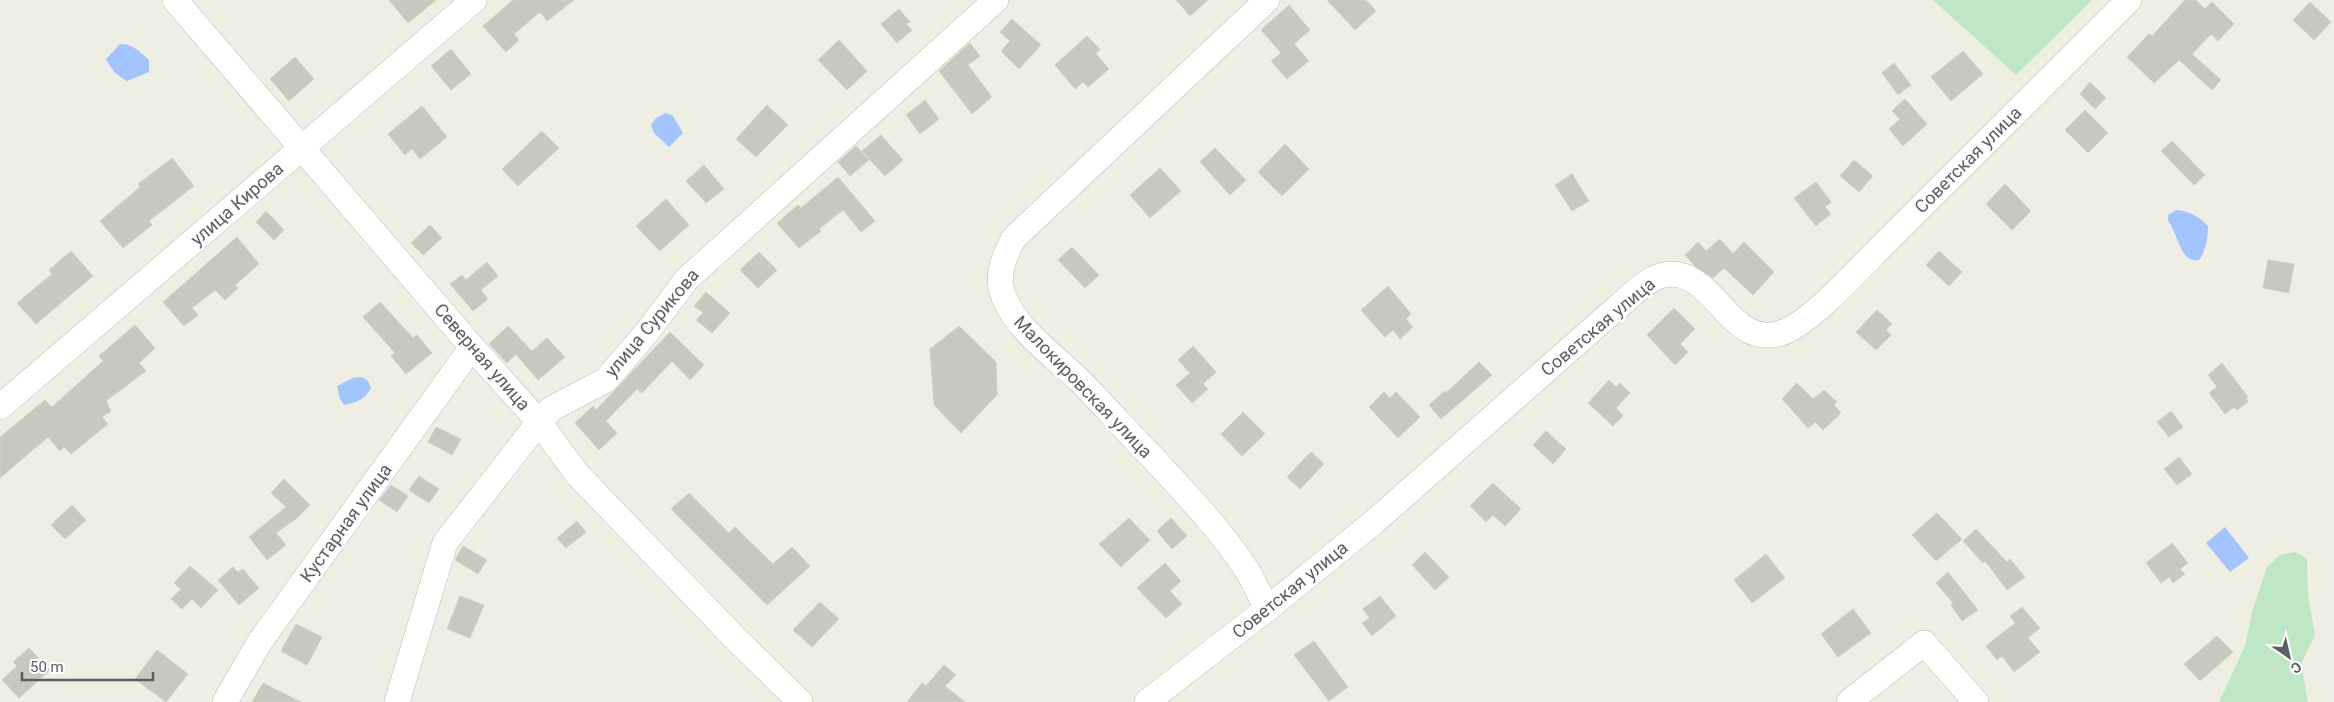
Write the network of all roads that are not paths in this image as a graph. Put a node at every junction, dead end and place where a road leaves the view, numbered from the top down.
1 (175, 0) edge
2 (474, 0) edge
3 (996, 0) edge
4 (2129, 0) edge
5 (1260, 2) edge
6 (302, 148) junction
7 (472, 348) junction
8 (0, 407) edge
9 (539, 422) junction
10 (1267, 609) junction
11 (225, 702) edge
12 (397, 702) edge
13 (800, 702) edge
14 (1147, 702) edge
15 (1849, 702) edge
16 (1976, 702) edge

1 - 6 street, Северная улица
2 - 6 street, улица Кирова
3 - 9 street, улица Сурикова
4 - 10 street, Советская улица
5 - 10 street, Малокировская улица
6 - 7 street, Северная улица
6 - 8 street, улица Кирова
7 - 9 street, Северная улица
7 - 11 street, Кустарная улица
9 - 12 street, улица Сурикова
9 - 13 street, Северная улица
10 - 14 street, Советская улица
15 - 16 street

